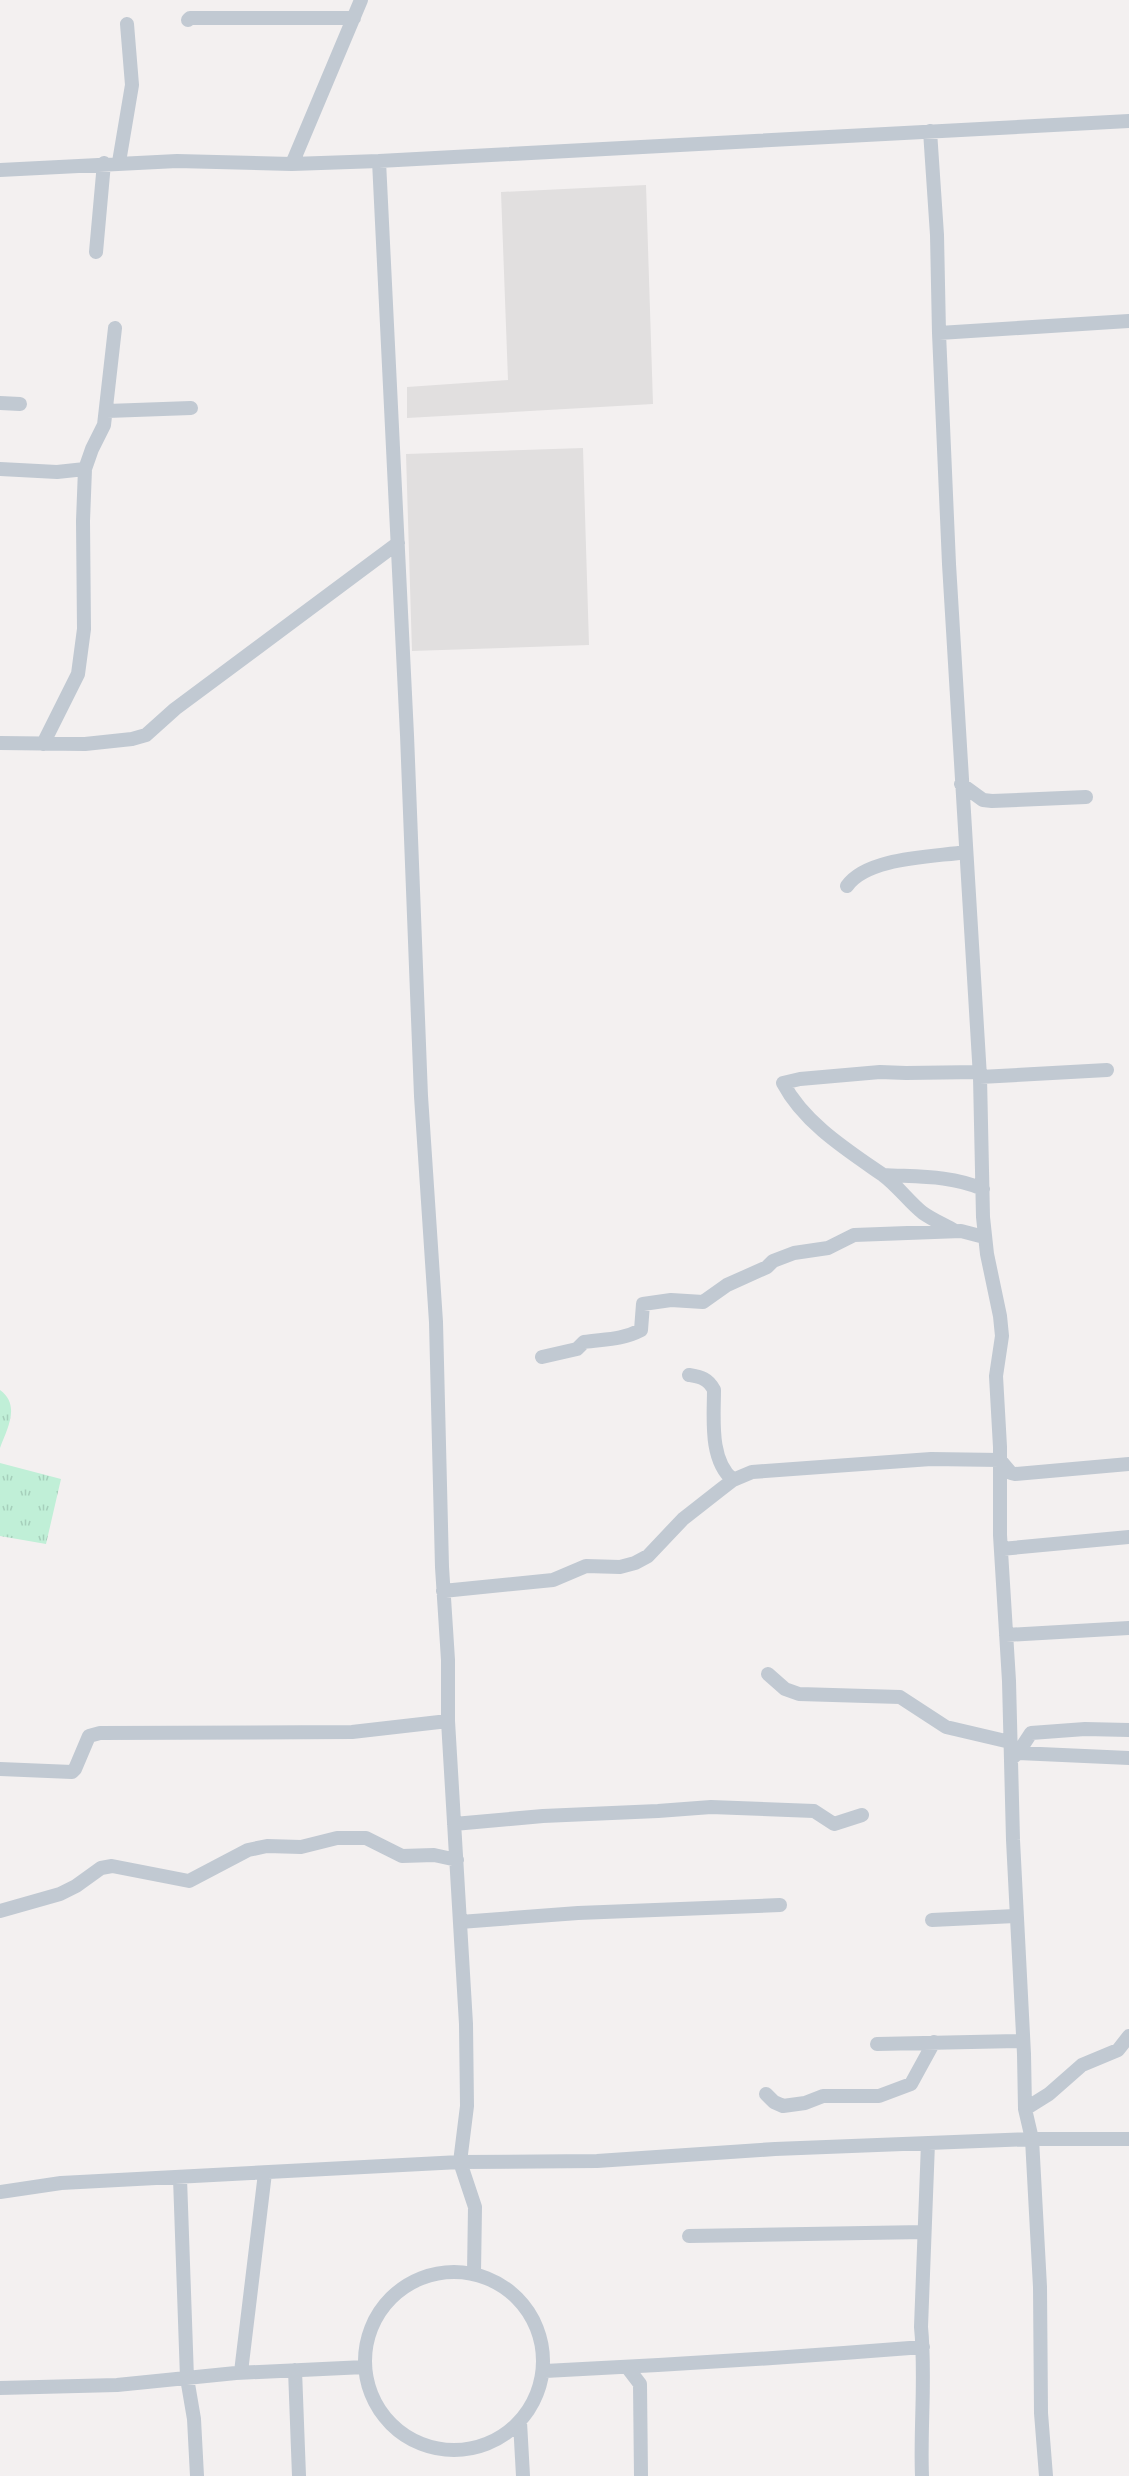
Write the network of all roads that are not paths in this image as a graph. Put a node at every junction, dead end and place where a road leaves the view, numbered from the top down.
1 (361, 0) edge
2 (354, 18) junction
3 (188, 20) dead end
4 (127, 24) dead end
5 (1129, 121) edge
6 (930, 131) junction
7 (379, 161) junction
8 (119, 162) junction
9 (104, 163) junction
10 (292, 164) junction
11 (0, 170) edge
12 (96, 252) dead end
13 (1129, 321) edge
14 (115, 328) dead end
15 (939, 333) junction
16 (0, 403) edge
17 (20, 404) dead end
18 (191, 408) dead end
19 (106, 411) junction
20 (0, 469) edge
21 (85, 470) junction
22 (398, 543) junction
23 (0, 743) edge
24 (43, 744) junction
25 (961, 784) junction
26 (1086, 797) dead end
27 (966, 852) junction
28 (847, 886) dead end
29 (1107, 1070) dead end
30 (979, 1074) junction
31 (883, 1175) junction
32 (982, 1189) junction
33 (955, 1231) junction
34 (984, 1237) junction
35 (542, 1357) dead end
36 (689, 1375) dead end
37 (1000, 1460) junction
38 (1129, 1464) edge
39 (733, 1480) junction
40 (1129, 1537) edge
41 (1001, 1549) junction
42 (443, 1591) junction
43 (1129, 1628) edge
44 (1006, 1635) junction
45 (768, 1674) dead end
46 (448, 1721) junction
47 (1129, 1730) edge
48 (1013, 1751) junction
49 (1129, 1758) edge
50 (0, 1769) edge
51 (862, 1815) dead end
52 (454, 1824) junction
53 (457, 1860) junction
54 (780, 1905) dead end
55 (0, 1911) edge
56 (1015, 1916) junction
57 (932, 1920) dead end
58 (460, 1922) junction
59 (1129, 2036) edge
60 (1022, 2041) junction
61 (934, 2042) junction
62 (877, 2044) dead end
63 (766, 2094) dead end
64 (1024, 2109) junction
65 (1032, 2139) junction
66 (1129, 2139) edge
67 (928, 2143) junction
68 (460, 2162) junction
69 (265, 2173) junction
70 (180, 2178) junction
71 (0, 2193) edge
72 (924, 2232) junction
73 (689, 2236) dead end
74 (474, 2272) junction
75 (923, 2347) junction
76 (365, 2367) junction
77 (627, 2367) junction
78 (648, 2367) junction
79 (295, 2370) junction
80 (241, 2372) junction
81 (545, 2372) junction
82 (187, 2378) junction
83 (639, 2384) junction
84 (0, 2388) edge
85 (520, 2422) junction
86 (197, 2476) edge
87 (299, 2476) edge
88 (523, 2476) edge
89 (641, 2476) edge
90 (922, 2476) edge
91 (1046, 2476) edge

1 - 2 street
2 - 3 street
2 - 10 street
4 - 8 street
5 - 6 street
6 - 7 street
6 - 15 street
7 - 10 street
7 - 22 street
8 - 9 street
8 - 10 street
9 - 11 street
9 - 12 street
13 - 15 street
14 - 19 street
15 - 25 street
16 - 17 street
18 - 19 street
19 - 21 street
20 - 21 street
21 - 24 street
22 - 24 street
22 - 42 street
23 - 24 street
25 - 26 street
25 - 27 street
27 - 28 street
27 - 30 street
29 - 30 street
30 - 31 street
30 - 32 street
31 - 32 street
31 - 33 street
32 - 34 street
33 - 34 street
33 - 35 street
34 - 37 street
36 - 39 street
37 - 38 street
37 - 39 street
37 - 41 street
39 - 42 street
40 - 41 street
41 - 44 street
42 - 46 street
43 - 44 street
44 - 48 street
45 - 48 street
46 - 50 street
46 - 52 street
47 - 48 street
48 - 49 street
48 - 56 street
51 - 52 street
52 - 53 street
53 - 55 street
53 - 58 street
54 - 58 street
56 - 57 street
56 - 60 street
58 - 68 street
59 - 64 street
60 - 61 street
60 - 64 street
61 - 62 street
61 - 63 street
64 - 65 street
65 - 66 street
65 - 67 street
65 - 91 street
67 - 68 street
67 - 72 street
68 - 69 street
68 - 74 street
69 - 70 street
69 - 80 street
70 - 71 street
70 - 82 street
72 - 73 street
72 - 75 street
74 - 76 street
74 - 81 street
75 - 78 street
75 - 90 street
76 - 79 street
76 - 85 street
77 - 78 street
77 - 81 street
77 - 83 street
78 - 83 street
79 - 80 street
79 - 87 street
80 - 82 street
81 - 85 street
82 - 84 street
82 - 86 street
83 - 89 street
85 - 88 street

